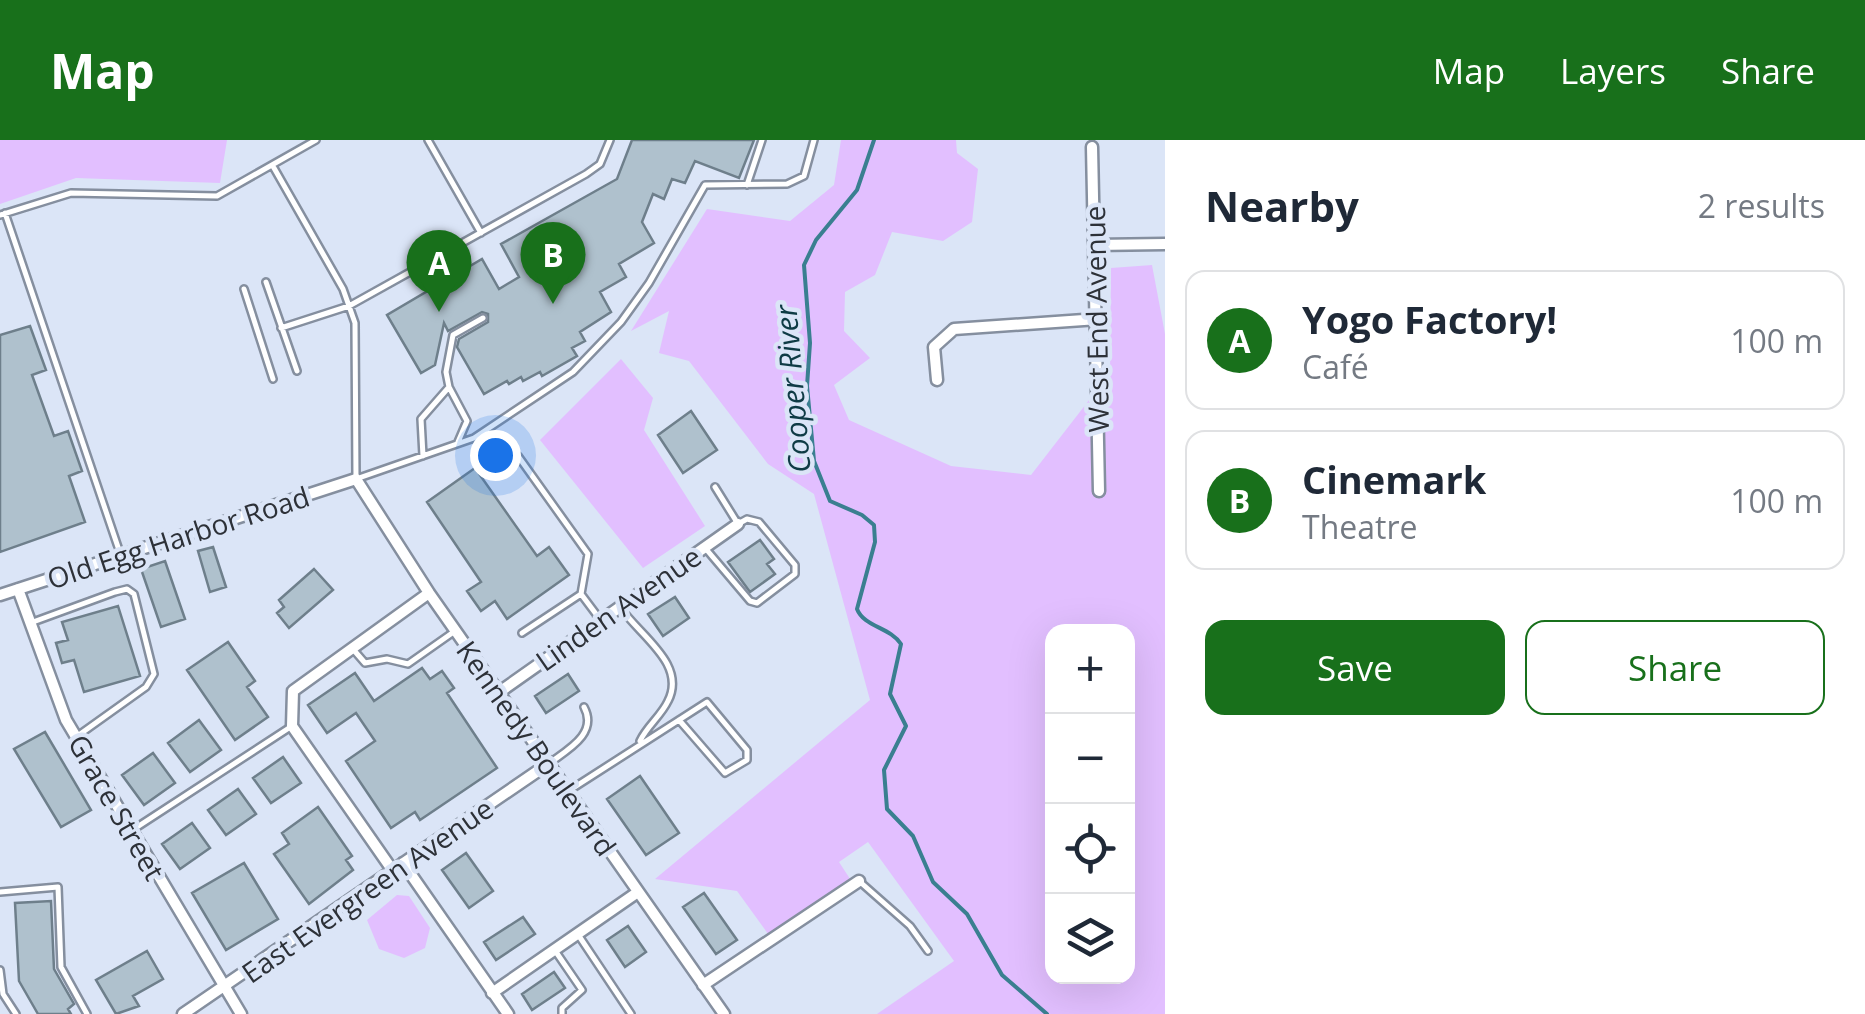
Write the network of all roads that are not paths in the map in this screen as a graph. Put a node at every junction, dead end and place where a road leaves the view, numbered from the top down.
1 (316, 140) edge
2 (428, 140) edge
3 (610, 140) edge
4 (762, 140) edge
5 (814, 140) edge
6 (1092, 147) dead end
7 (274, 168) junction
8 (747, 185) junction
9 (3, 214) edge
10 (481, 234) junction
11 (1165, 244) edge
12 (1095, 245) junction
13 (266, 282) dead end
14 (244, 289) dead end
15 (349, 306) junction
16 (483, 318) dead end
17 (1098, 319) junction
18 (281, 328) junction
19 (297, 371) dead end
20 (273, 379) dead end
21 (937, 380) dead end
22 (449, 388) junction
23 (457, 444) junction
24 (423, 456) junction
25 (518, 456) dead end
26 (356, 479) junction
27 (715, 486) dead end
28 (1098, 491) dead end
29 (738, 524) junction
30 (704, 547) junction
31 (121, 556) junction
32 (18, 589) junction
33 (428, 593) junction
34 (580, 594) junction
35 (0, 595) edge
36 (619, 605) junction
37 (599, 618) junction
38 (30, 623) junction
39 (455, 631) junction
40 (522, 632) dead end
41 (352, 648) junction
42 (498, 693) junction
43 (584, 707) dead end
44 (679, 720) junction
45 (292, 726) junction
46 (76, 736) junction
47 (639, 744) junction
48 (548, 764) junction
49 (567, 792) junction
50 (130, 832) junction
51 (403, 864) junction
52 (393, 871) junction
53 (859, 882) joint
54 (0, 892) edge
55 (638, 892) junction
56 (577, 934) junction
57 (554, 950) junction
58 (928, 952) dead end
59 (0, 970) edge
60 (704, 985) junction
61 (226, 988) junction
62 (492, 993) junction
63 (16, 1014) edge
64 (87, 1014) edge
65 (183, 1014) edge
66 (241, 1014) edge
67 (508, 1014) edge
68 (562, 1014) edge
69 (632, 1014) edge
70 (724, 1014) edge

1 - 7 lane
2 - 10 lane
3 - 10 lane
4 - 8 lane
5 - 8 lane
6 - 12 street, West End Avenue
7 - 9 lane
7 - 15 lane
8 - 23 lane
9 - 31 lane
10 - 15 lane
11 - 12 street
12 - 17 street, West End Avenue
13 - 18 lane
14 - 20 lane
15 - 18 lane
15 - 26 lane
16 - 22 lane
17 - 21 street
17 - 28 street, West End Avenue
18 - 19 lane
22 - 23 lane
22 - 24 lane
23 - 24 lane
24 - 26 lane
25 - 34 lane
26 - 31 street, Old Egg Harbor Road
26 - 33 street, Kennedy Boulevard
27 - 29 lane
29 - 30 street, Linden Avenue
29 - 30 lane
30 - 36 street, Linden Avenue
31 - 32 street, Old Egg Harbor Road
32 - 35 street, Old Egg Harbor Road
32 - 38 street, Grace Street
33 - 39 street, Kennedy Boulevard
33 - 41 street
34 - 37 lane
34 - 40 lane
36 - 37 street, Linden Avenue
36 - 47 lane
37 - 42 street, Linden Avenue
38 - 46 street, Grace Street
38 - 46 lane
39 - 41 lane
39 - 42 street, Kennedy Boulevard
41 - 45 street
42 - 48 street, Kennedy Boulevard
43 - 48 lane
44 - 44 lane
44 - 47 lane
45 - 50 lane
45 - 52 street
46 - 50 street, Grace Street
47 - 49 lane
48 - 49 street, Kennedy Boulevard
48 - 51 street, East Evergreen Avenue
49 - 55 street, Kennedy Boulevard
50 - 61 street, Grace Street
51 - 52 street, East Evergreen Avenue
51 - 62 street
52 - 61 street, East Evergreen Avenue
53 - 58 lane
53 - 60 street
54 - 64 lane
55 - 56 street
55 - 60 street, Kennedy Boulevard
56 - 57 street
56 - 69 lane
57 - 62 street
57 - 68 lane
59 - 63 lane
60 - 70 street, Kennedy Boulevard
61 - 65 street, East Evergreen Avenue
61 - 66 street, Grace Street
62 - 67 street

